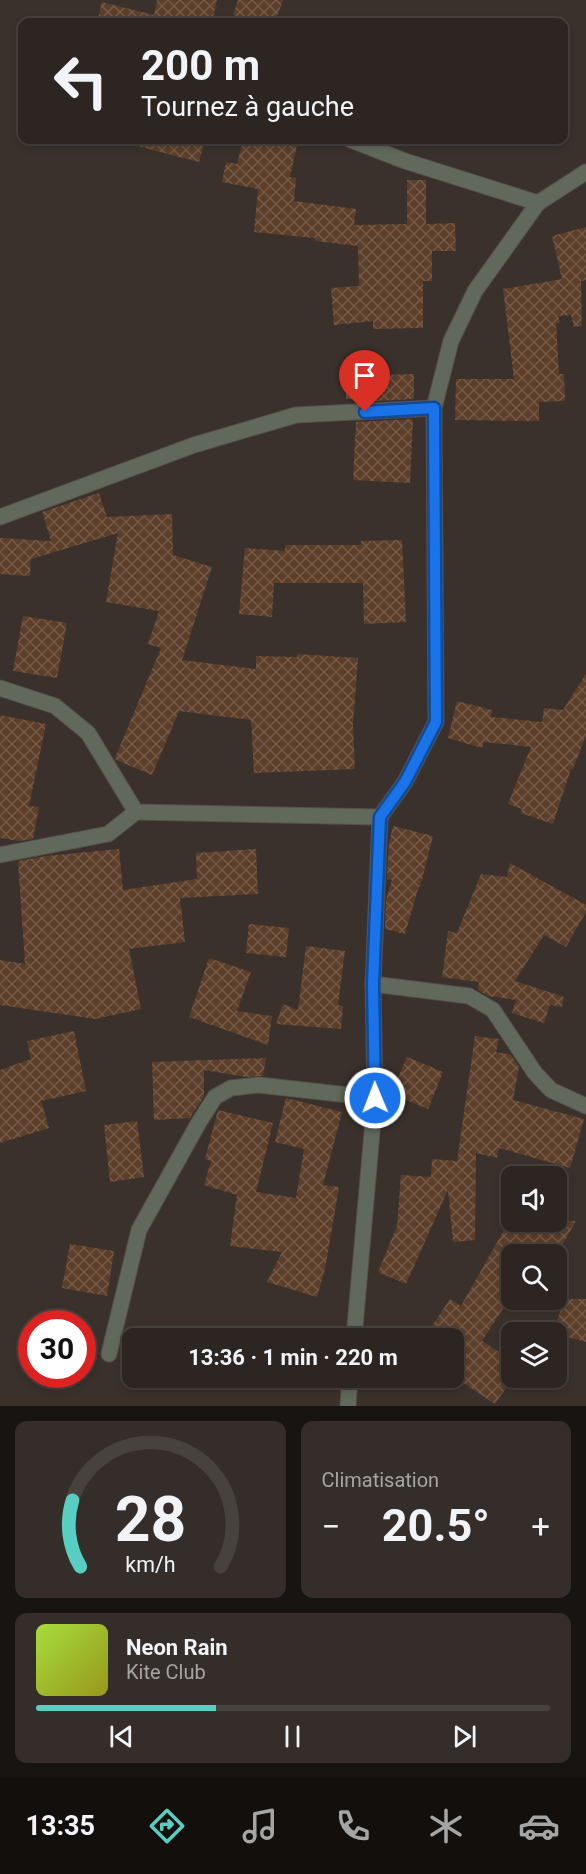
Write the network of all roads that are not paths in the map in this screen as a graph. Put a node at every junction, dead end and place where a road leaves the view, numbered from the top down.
1 (361, 144) edge
2 (586, 172) edge
3 (538, 203) junction
4 (434, 408) junction
5 (0, 517) edge
6 (0, 688) edge
7 (136, 812) junction
8 (380, 817) junction
9 (0, 855) edge
10 (373, 984) junction
11 (375, 1098) junction
12 (586, 1106) edge
13 (355, 1328) edge
14 (109, 1354) dead end
15 (349, 1388) edge
16 (348, 1406) edge

1 - 3 street
2 - 3 street
3 - 4 street
4 - 5 street
4 - 8 street
6 - 7 street
7 - 8 street
7 - 9 street
8 - 10 street
10 - 11 street
10 - 12 street
11 - 13 street
11 - 14 street
15 - 16 street

